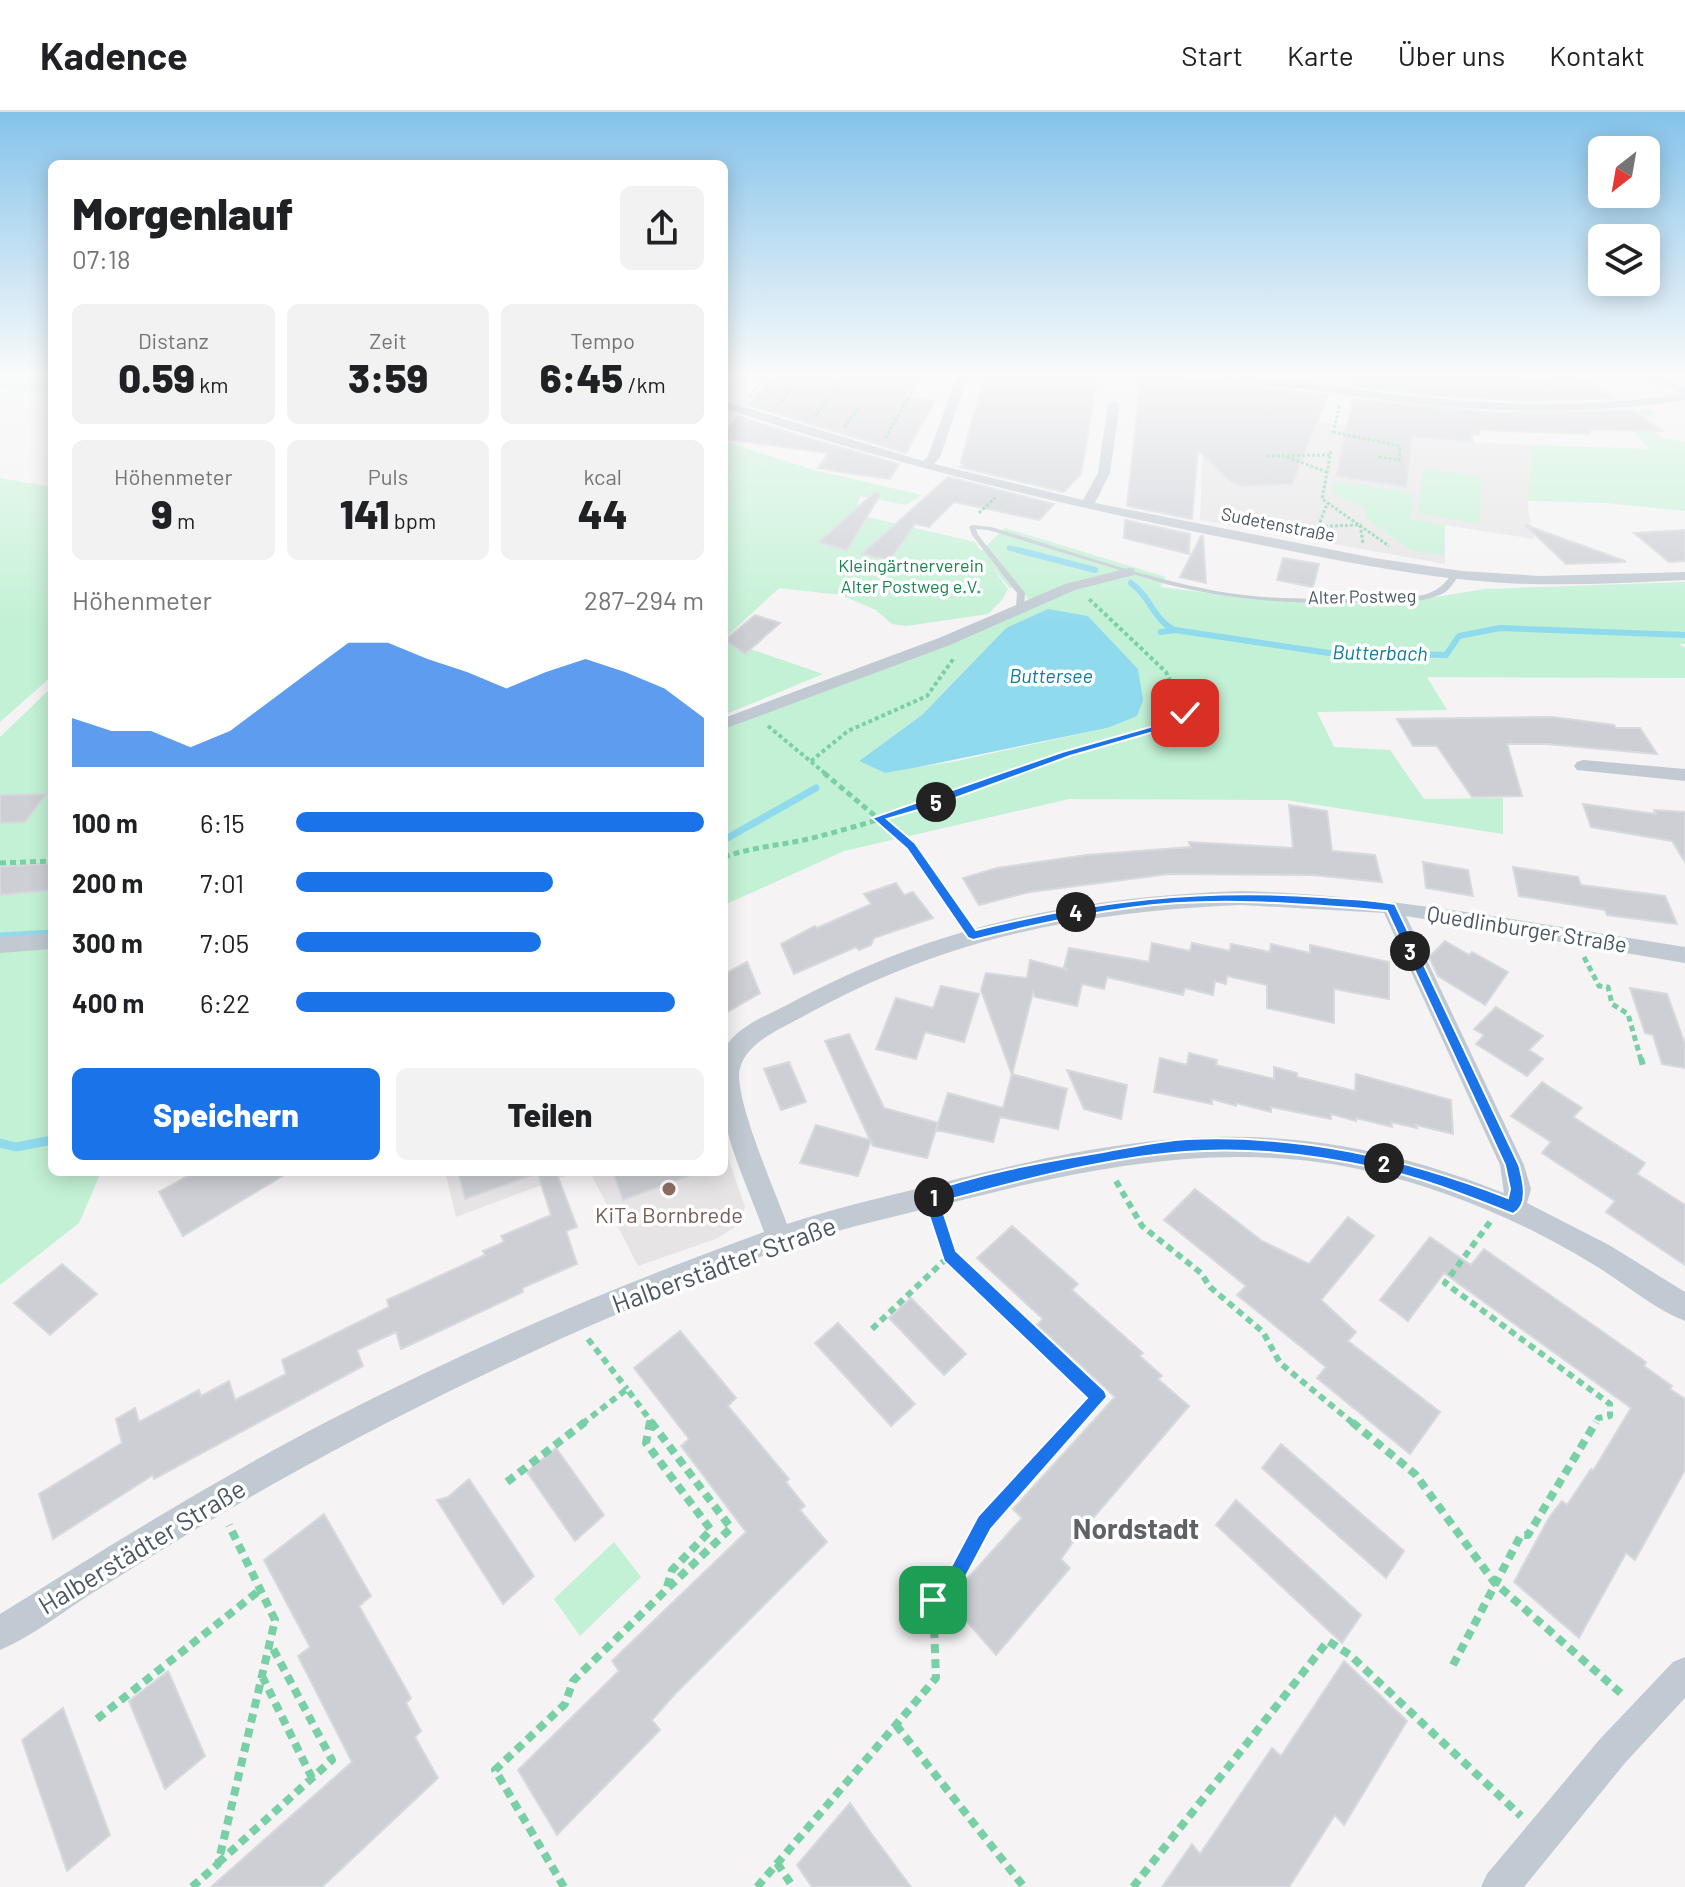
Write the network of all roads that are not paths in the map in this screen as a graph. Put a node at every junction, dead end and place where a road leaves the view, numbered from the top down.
1 (900, 459) edge
2 (932, 459) edge
3 (1106, 459) edge
4 (925, 466) junction
5 (1087, 505) junction
6 (1129, 572) junction
7 (1455, 575) junction
8 (1685, 576) edge
9 (1020, 607) junction
10 (728, 722) edge
11 (1583, 766) dead end
12 (1685, 775) edge
13 (1391, 907) junction
14 (48, 941) edge
15 (0, 945) edge
16 (1685, 955) edge
17 (728, 1066) edge
18 (728, 1093) edge
19 (1513, 1207) junction
20 (779, 1239) junction
21 (1685, 1308) edge
22 (0, 1633) edge
23 (1685, 1674) edge
24 (1500, 1887) edge

1 - 4 street, Sudetenstraße
2 - 4 street
3 - 5 street
4 - 5 street, Sudetenstraße
5 - 7 street, Sudetenstraße
6 - 7 lane, Alter Postweg
6 - 9 street, Alter Postweg
6 - 9 lane, Alter Postweg
7 - 8 street
9 - 10 street, Alter Postweg
11 - 12 street
13 - 16 street, Quedlinburger Straße
13 - 17 street, Quedlinburger Straße
13 - 19 street
14 - 15 street
18 - 20 street, Quedlinburger Straße
19 - 20 street, Halberstädter Straße
19 - 21 street, Halberstädter Straße
20 - 22 street, Halberstädter Straße
23 - 24 street

